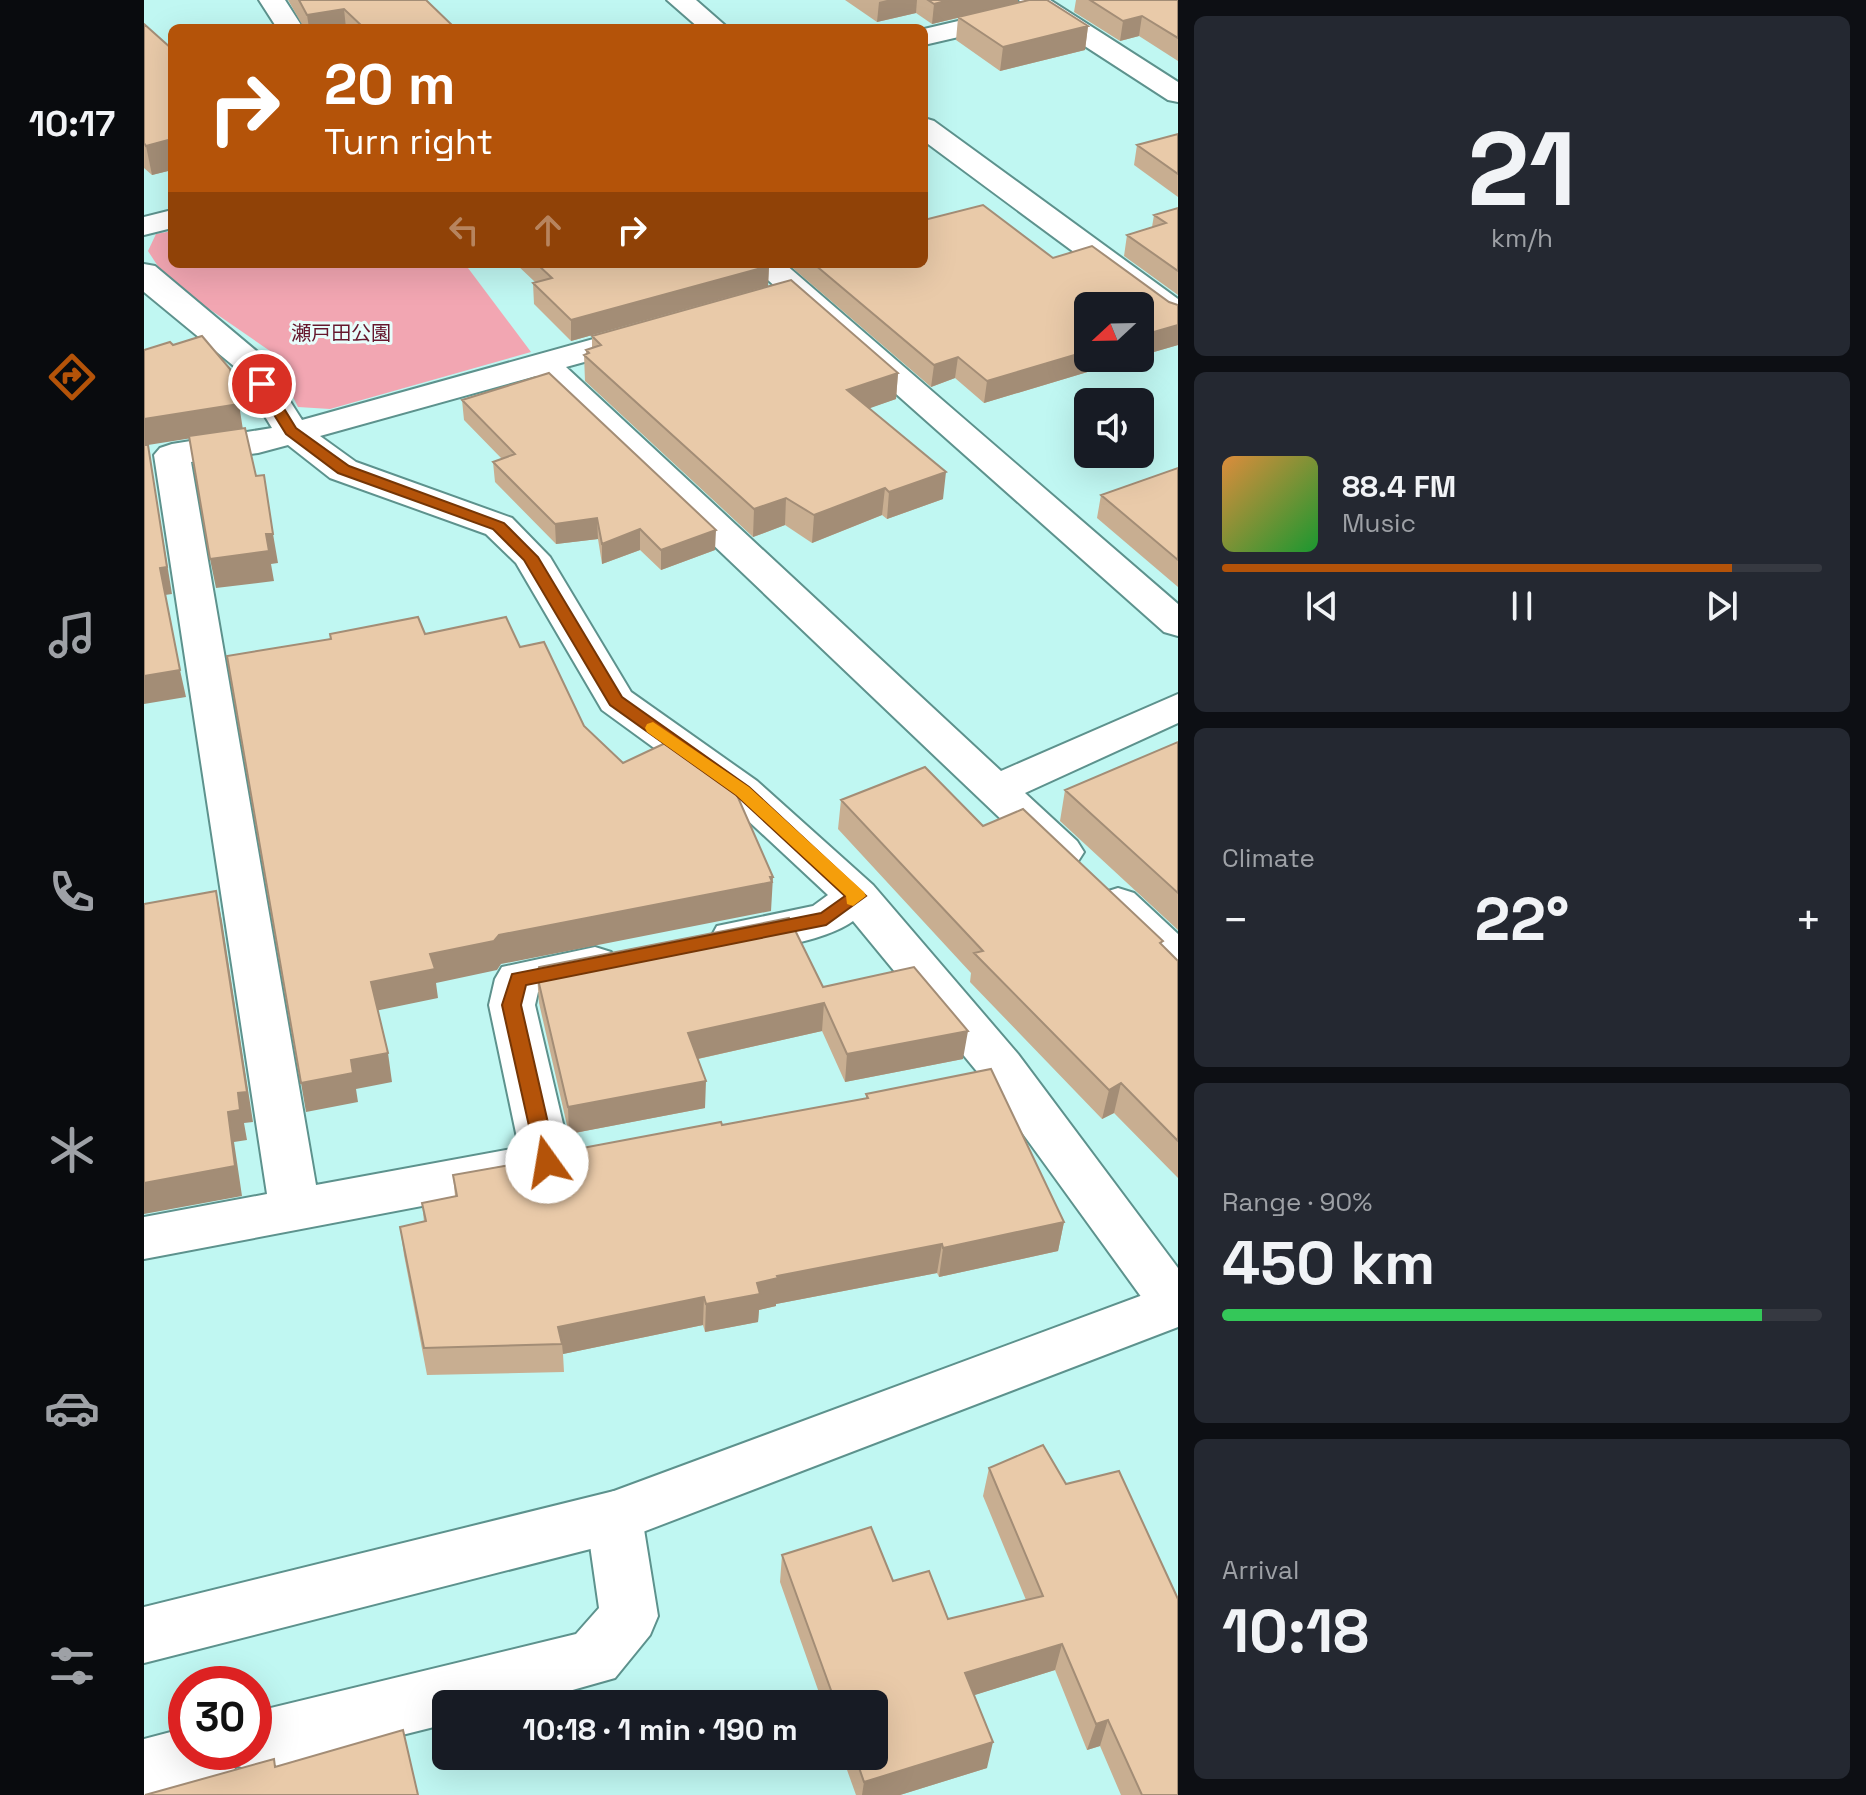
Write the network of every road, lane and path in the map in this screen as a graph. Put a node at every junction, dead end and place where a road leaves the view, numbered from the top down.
1 (272, 0) edge
2 (680, 0) edge
3 (1079, 0) edge
4 (1037, 4) edge
5 (287, 24) edge
6 (710, 24) edge
7 (928, 36) edge
8 (1178, 94) edge
9 (928, 130) edge
10 (168, 220) edge
11 (144, 226) edge
12 (768, 268) edge
13 (144, 273) edge
14 (1178, 314) edge
15 (677, 325) edge
16 (543, 364) junction
17 (291, 431) junction
18 (158, 457) edge
19 (1178, 624) edge
20 (1178, 707) edge
21 (996, 790) junction
22 (857, 896) junction
23 (688, 946) edge
24 (642, 955) edge
25 (1178, 960) edge
26 (295, 1210) junction
27 (144, 1238) edge
28 (1177, 1304) edge
29 (614, 1517) junction
30 (144, 1635) edge
31 (272, 1738) edge
32 (168, 1763) edge
33 (144, 1769) edge

1 - 5 street
2 - 6 street
3 - 4 street
4 - 7 street
4 - 8 street
9 - 14 street
10 - 11 street
12 - 19 street
13 - 17 street
15 - 16 street
16 - 17 street
16 - 21 street
17 - 18 street
17 - 22 street
18 - 26 street
20 - 21 street
21 - 25 street
22 - 23 street
22 - 28 street
24 - 26 street
26 - 27 street
28 - 29 street
29 - 30 street
29 - 31 street
32 - 33 street

